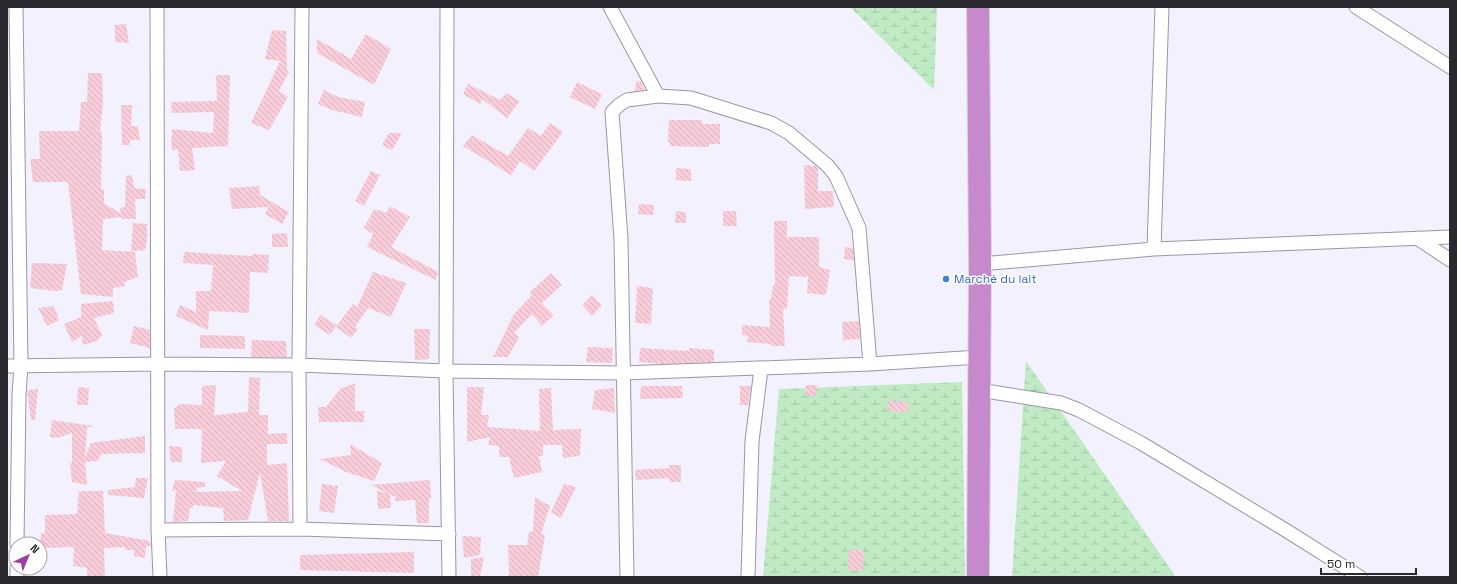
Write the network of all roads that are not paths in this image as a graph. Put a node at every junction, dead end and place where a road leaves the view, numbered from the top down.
1 (16, 7) edge
2 (157, 7) edge
3 (302, 7) edge
4 (447, 7) edge
5 (610, 7) edge
6 (978, 7) edge
7 (1162, 7) edge
8 (1356, 7) edge
9 (1450, 67) edge
10 (658, 96) junction
11 (1450, 237) edge
12 (1417, 238) junction
13 (1154, 249) junction
14 (1450, 260) edge
15 (980, 264) junction
16 (978, 357) junction
17 (158, 364) junction
18 (870, 364) junction
19 (21, 365) junction
20 (299, 365) junction
21 (7, 366) edge
22 (761, 369) junction
23 (446, 371) junction
24 (624, 373) junction
25 (979, 390) junction
26 (300, 529) junction
27 (158, 530) junction
28 (449, 534) junction
29 (17, 536) edge
30 (160, 577) edge
31 (449, 577) edge
32 (627, 577) edge
33 (748, 577) edge
34 (978, 577) edge
35 (1360, 577) edge

1 - 19 street
2 - 17 street
3 - 20 street
4 - 23 street
5 - 10 street
6 - 15 highway
7 - 13 street
8 - 9 street
10 - 18 street
10 - 24 street
11 - 12 street
12 - 13 street
12 - 14 street
13 - 15 street
15 - 16 highway
16 - 18 street
16 - 25 highway
17 - 19 street
17 - 20 street
17 - 27 street
18 - 22 street
19 - 21 street
19 - 29 street
20 - 23 street
20 - 26 street
22 - 24 street
22 - 33 street
23 - 24 street
23 - 28 street
24 - 32 street
25 - 34 highway
25 - 35 street
26 - 27 street
26 - 28 street
27 - 30 street
28 - 31 street

